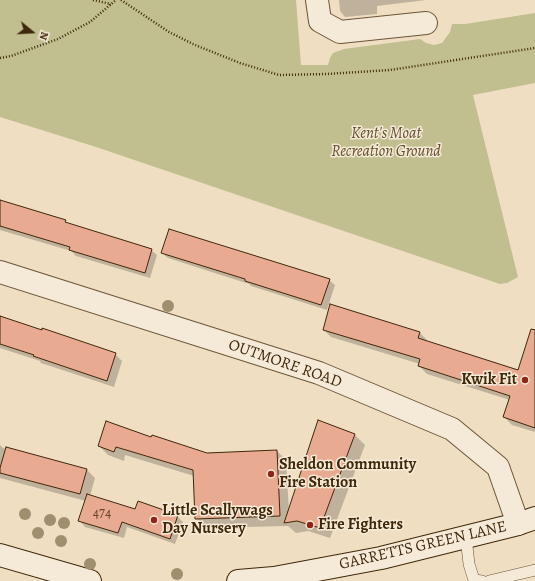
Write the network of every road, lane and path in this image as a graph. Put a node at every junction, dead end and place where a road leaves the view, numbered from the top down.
1 (93, 0) edge
2 (116, 0) edge
3 (121, 0) edge
4 (317, 0) edge
5 (111, 4) junction
6 (426, 23) dead end
7 (535, 48) edge
8 (0, 58) edge
9 (0, 272) edge
10 (526, 521) edge
11 (466, 537) junction
12 (0, 555) edge
13 (535, 570) edge
14 (302, 577) edge
15 (275, 579) edge
16 (90, 581) edge
17 (238, 581) edge
18 (482, 581) edge
19 (489, 581) edge

1 - 5 path
2 - 5 path
3 - 7 path
4 - 6 street
5 - 8 path
9 - 10 street, OUTMORE ROAD
10 - 11 street, GARRETTS GREEN LANE
11 - 14 street, GARRETTS GREEN LANE
11 - 18 lane
12 - 16 street
13 - 19 lane
14 - 15 street, GARRETTS GREEN LANE
15 - 17 street, GARRETTS GREEN LANE

